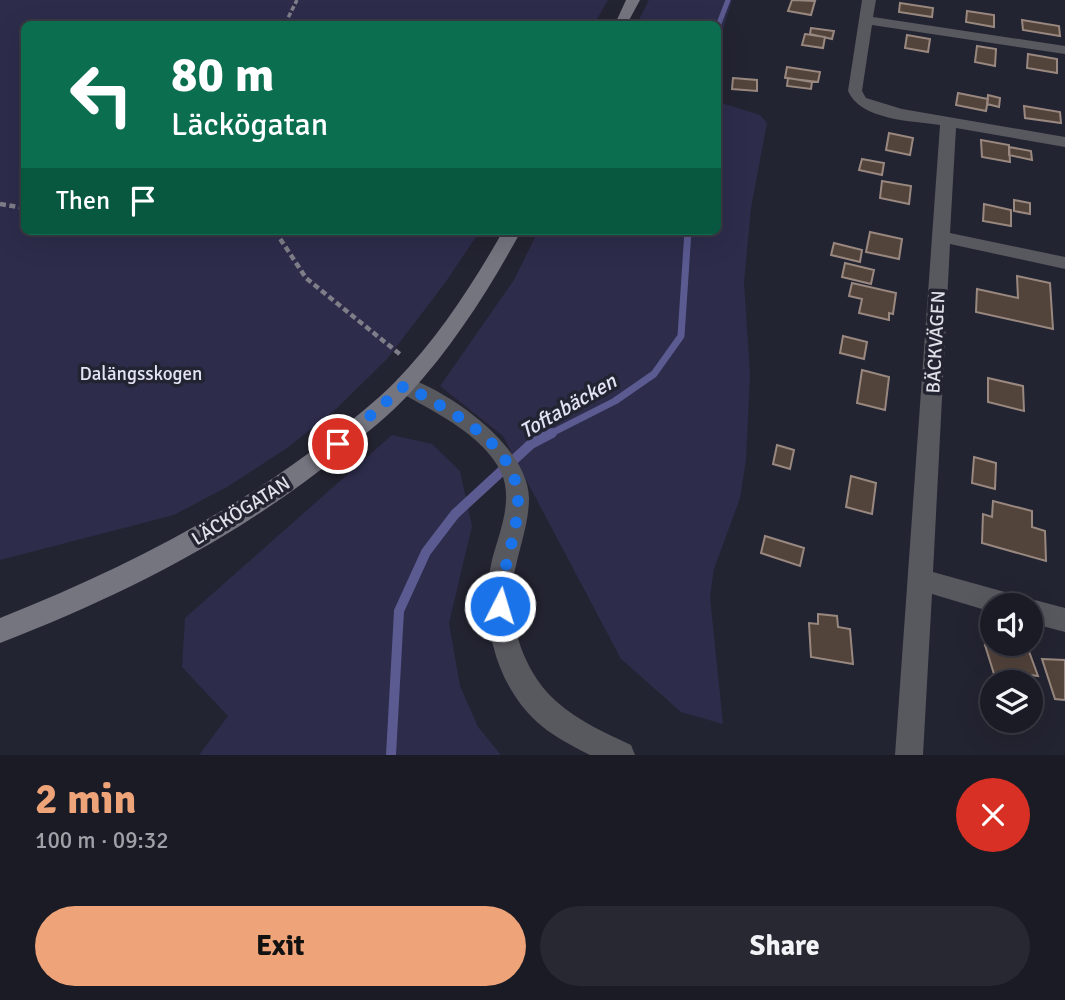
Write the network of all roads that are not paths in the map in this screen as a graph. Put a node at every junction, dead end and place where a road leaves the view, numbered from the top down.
1 (634, 0) edge
2 (868, 10) edge
3 (623, 21) edge
4 (1065, 50) edge
5 (948, 122) junction
6 (1065, 142) edge
7 (510, 235) edge
8 (943, 237) junction
9 (1065, 263) edge
10 (405, 385) junction
11 (922, 580) junction
12 (980, 597) edge
13 (1043, 614) edge
14 (1065, 620) edge
15 (0, 631) edge
16 (621, 755) edge
17 (909, 755) edge

1 - 3 main road
2 - 4 street
2 - 5 street
5 - 6 street
5 - 8 street, BÄCKVÄGEN
7 - 10 main road, LÄCKÖGATAN
8 - 9 street
8 - 11 street, BÄCKVÄGEN
10 - 15 main road, LÄCKÖGATAN
10 - 16 street
11 - 12 street
11 - 17 street, BÄCKVÄGEN
13 - 14 street

